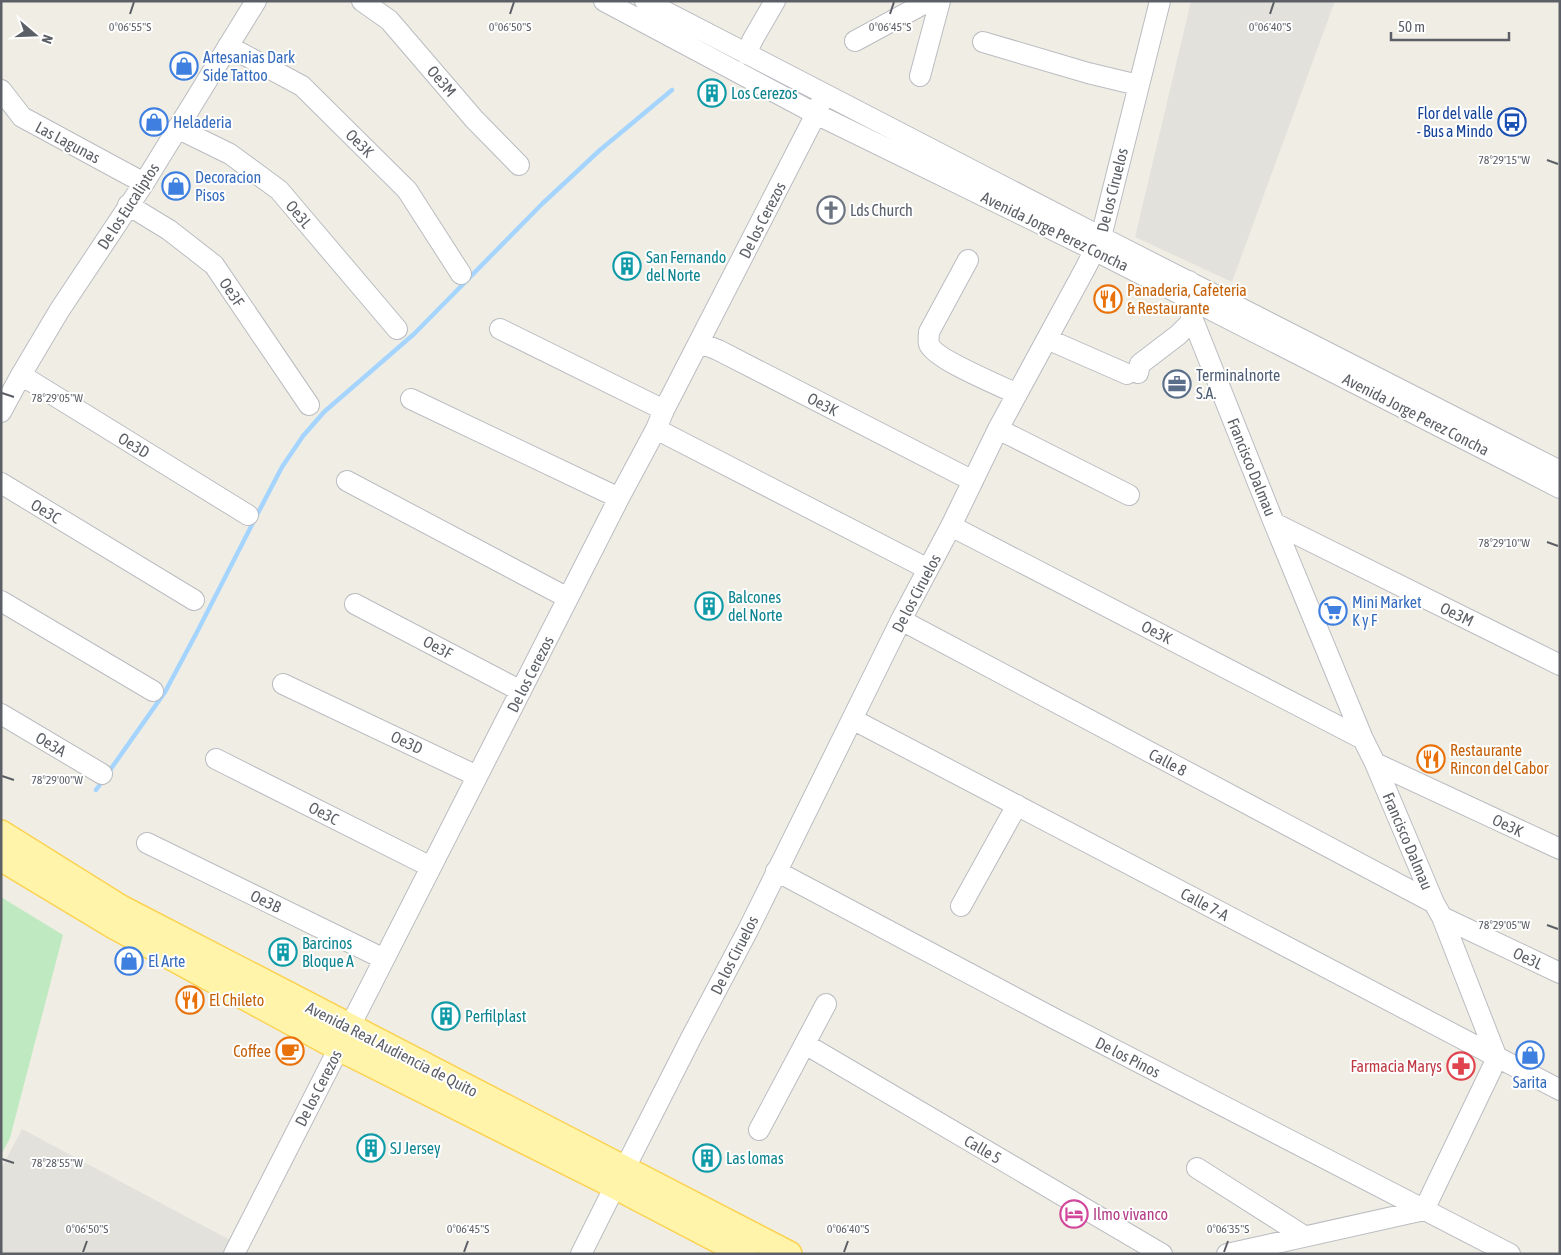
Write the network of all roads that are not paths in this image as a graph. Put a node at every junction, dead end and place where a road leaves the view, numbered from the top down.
1 (256, 1) edge
2 (362, 1) edge
3 (604, 1) edge
4 (645, 1) edge
5 (775, 1) edge
6 (928, 1) edge
7 (940, 1) edge
8 (1160, 1) edge
9 (855, 41) dead end
10 (983, 42) dead end
11 (228, 46) junction
12 (746, 54) junction
13 (920, 76) dead end
14 (1138, 86) junction
15 (1, 90) edge
16 (824, 94) junction
17 (816, 114) junction
18 (177, 128) junction
19 (519, 165) dead end
20 (144, 182) junction
21 (128, 205) junction
22 (1097, 244) junction
23 (968, 260) dead end
24 (461, 274) dead end
25 (1186, 288) junction
26 (1193, 320) junction
27 (397, 329) dead end
28 (500, 329) dead end
29 (1047, 339) junction
30 (700, 342) junction
31 (21, 375) junction
32 (1018, 394) junction
33 (411, 399) dead end
34 (309, 405) dead end
35 (664, 410) junction
36 (1, 412) edge
37 (656, 429) junction
38 (998, 429) junction
39 (1560, 471) edge
40 (347, 481) dead end
41 (973, 481) junction
42 (1, 483) edge
43 (1560, 488) edge
44 (1129, 495) dead end
45 (620, 498) junction
46 (248, 515) dead end
47 (1274, 523) junction
48 (951, 526) junction
49 (928, 569) junction
50 (568, 598) junction
51 (194, 600) dead end
52 (1, 601) edge
53 (355, 604) dead end
54 (901, 620) junction
55 (1560, 665) edge
56 (282, 684) dead end
57 (152, 691) dead end
58 (521, 691) junction
59 (1, 714) edge
60 (852, 718) junction
61 (1364, 739) junction
62 (216, 759) dead end
63 (1375, 763) junction
64 (102, 774) dead end
65 (477, 776) junction
66 (1017, 805) junction
67 (1, 834) edge
68 (147, 843) dead end
69 (1560, 849) edge
70 (1, 858) edge
71 (432, 867) junction
72 (776, 871) junction
73 (961, 906) dead end
74 (1438, 910) junction
75 (384, 959) junction
76 (1560, 973) edge
77 (826, 1004) dead end
78 (344, 1038) junction
79 (804, 1044) junction
80 (1498, 1058) junction
81 (1560, 1090) edge
82 (759, 1130) dead end
83 (1197, 1168) dead end
84 (620, 1177) junction
85 (1424, 1210) junction
86 (1304, 1236) junction
87 (234, 1254) edge
88 (581, 1254) edge
89 (744, 1254) edge
90 (788, 1254) edge
91 (1162, 1254) edge
92 (1227, 1254) edge
93 (1510, 1254) edge

1 - 11 street, De los Eucaliptos
2 - 19 street, Oe3M
3 - 17 street, Avenida Jorge Perez Concha
4 - 12 street, Avenida Jorge Perez Concha
5 - 12 street
6 - 9 street
7 - 13 street
8 - 14 street, De los Ciruelos
10 - 14 street
11 - 18 street, De los Eucaliptos
11 - 24 street, Oe3K
12 - 16 street, Avenida Jorge Perez Concha
14 - 22 street, De los Ciruelos
15 - 20 street, Las Lagunas
16 - 17 street, De los Cerezos
16 - 22 street, Avenida Jorge Perez Concha
17 - 22 street, Avenida Jorge Perez Concha
17 - 30 street, De los Cerezos
18 - 20 street, De los Eucaliptos
18 - 27 street, Oe3L
20 - 21 street, De los Eucaliptos
21 - 31 street, De los Eucaliptos
21 - 34 street, Oe3F
22 - 25 street, Avenida Jorge Perez Concha
22 - 29 street, De los Ciruelos
23 - 32 street
25 - 26 street, Francisco Dalmau
25 - 39 street, Avenida Jorge Perez Concha
25 - 43 street, Avenida Jorge Perez Concha
26 - 29 street
26 - 47 street, Francisco Dalmau
28 - 35 street
29 - 32 street, De los Ciruelos
30 - 35 street, De los Cerezos
30 - 41 street, Oe3K
31 - 36 street, De los Eucaliptos
31 - 46 street, Oe3D
32 - 38 street, De los Ciruelos
33 - 45 street
35 - 37 street, De los Cerezos
37 - 45 street, De los Cerezos
37 - 49 street
38 - 41 street, De los Ciruelos
38 - 44 street
40 - 50 street
41 - 48 street, De los Ciruelos
42 - 51 street, Oe3C
45 - 50 street, De los Cerezos
47 - 55 street, Oe3M
47 - 61 street, Francisco Dalmau
48 - 49 street, De los Ciruelos
48 - 61 street, Oe3K
49 - 54 street, De los Ciruelos
50 - 58 street, De los Cerezos
52 - 57 street
53 - 58 street, Oe3F
54 - 60 street, De los Ciruelos
54 - 74 street, Calle 8
56 - 65 street, Oe3D
58 - 65 street, De los Cerezos
59 - 64 street, Oe3A
60 - 66 street, Calle 7-A
60 - 72 street, De los Ciruelos
61 - 63 street, Francisco Dalmau
62 - 71 street, Oe3C
63 - 69 street, Oe3K
63 - 74 street, Francisco Dalmau
65 - 71 street, De los Cerezos
66 - 73 street
66 - 80 street, Calle 7-A
67 - 78 main road, Avenida Real Audiencia de Quito
68 - 75 street, Oe3B
70 - 78 main road, Avenida Real Audiencia de Quito
71 - 75 street, De los Cerezos
72 - 84 street, De los Ciruelos
72 - 85 street, De los Pinos
74 - 76 street, Oe3L
74 - 80 street, Francisco Dalmau
75 - 78 street, De los Cerezos
77 - 79 street
78 - 84 main road, Avenida Real Audiencia de Quito
78 - 87 street, De los Cerezos
79 - 82 street
79 - 91 street, Calle 5
80 - 81 street, Calle 7-A
80 - 85 street
83 - 86 street
84 - 88 street, De los Ciruelos
84 - 89 main road, Avenida Real Audiencia de Quito
84 - 90 main road, Avenida Real Audiencia de Quito
85 - 86 street
85 - 93 street, De los Pinos
86 - 92 street

